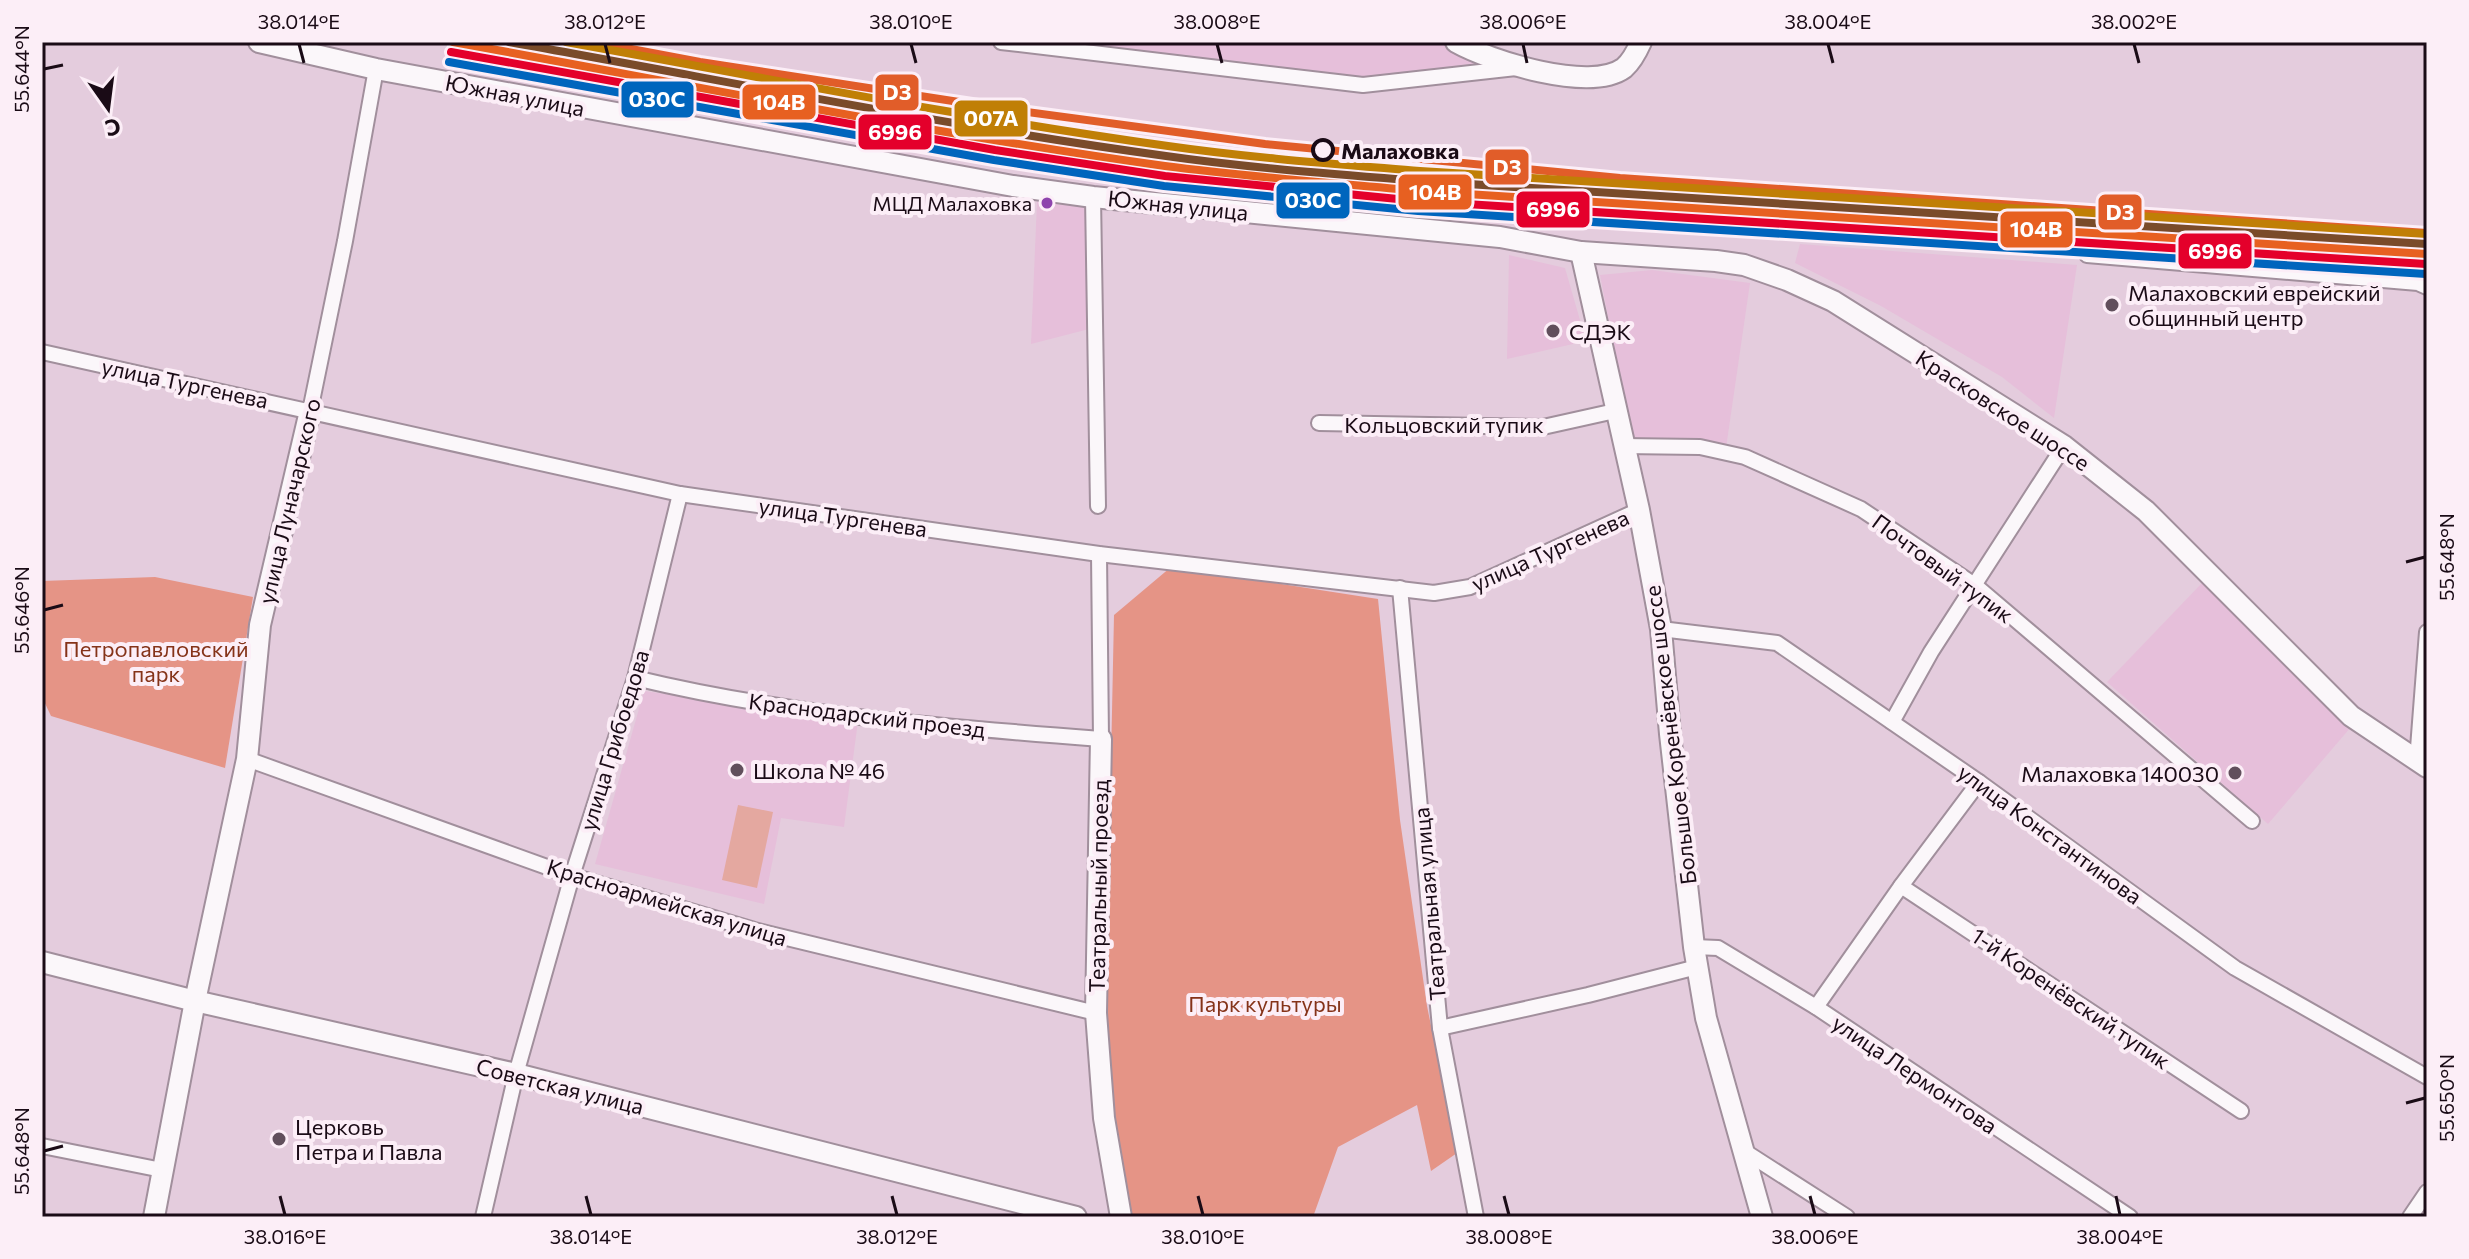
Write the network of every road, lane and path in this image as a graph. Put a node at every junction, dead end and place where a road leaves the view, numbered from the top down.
1 (259, 42) edge
2 (1001, 42) edge
3 (1456, 42) edge
4 (1641, 42) edge
5 (1520, 68) junction
6 (376, 69) junction
7 (1093, 197) junction
8 (1581, 252) junction
9 (2087, 255) dead end
10 (2427, 287) edge
11 (42, 352) edge
12 (310, 411) junction
13 (1615, 411) junction
14 (1319, 423) dead end
15 (1623, 446) junction
16 (2064, 446) junction
17 (680, 494) junction
18 (1098, 506) dead end
19 (1639, 510) junction
20 (1099, 554) junction
21 (1976, 586) junction
22 (1400, 588) junction
23 (1661, 629) junction
24 (2427, 632) edge
25 (635, 678) junction
26 (1892, 722) junction
27 (1101, 739) junction
28 (247, 759) junction
29 (2422, 764) edge
30 (1979, 782) junction
31 (2252, 821) dead end
32 (572, 876) junction
33 (1901, 886) junction
34 (1696, 957) junction
35 (42, 962) edge
36 (195, 1001) junction
37 (1816, 1007) junction
38 (1096, 1013) junction
39 (1440, 1028) junction
40 (516, 1074) junction
41 (2427, 1077) edge
42 (2241, 1111) dead end
43 (42, 1146) edge
44 (1744, 1151) junction
45 (162, 1170) junction
46 (2427, 1192) edge
47 (154, 1217) edge
48 (483, 1217) edge
49 (1076, 1217) edge
50 (1121, 1217) edge
51 (1476, 1217) edge
52 (1762, 1217) edge
53 (1847, 1217) edge
54 (2130, 1217) edge
55 (2410, 1217) edge

1 - 6 street, Южная улица
2 - 5 street
3 - 5 street
4 - 5 street
6 - 7 street, Южная улица
6 - 12 street, улица Луначарского
7 - 8 street, Южная улица
7 - 18 street
8 - 13 street, Большое Коренёвское шоссе
8 - 16 street, Красковское шоссе
9 - 10 street
11 - 12 street, улица Тургенева
12 - 17 street, улица Тургенева
12 - 28 street, улица Луначарского
13 - 14 street, Кольцовский тупик
13 - 15 street, Большое Коренёвское шоссе
15 - 19 street, Большое Коренёвское шоссе
15 - 21 street, Почтовый тупик
16 - 21 street
16 - 29 street, Красковское шоссе
17 - 20 street, улица Тургенева
17 - 25 street, улица Грибоедова
19 - 22 street, улица Тургенева
19 - 23 street, Большое Коренёвское шоссе
20 - 22 street, улица Тургенева
20 - 27 street, Театральный проезд
21 - 26 street
21 - 31 street, Почтовый тупик
22 - 39 street, Театральная улица
23 - 26 street, улица Константинова
23 - 34 street, Большое Коренёвское шоссе
24 - 29 street
25 - 27 street, Краснодарский проезд
25 - 32 street, улица Грибоедова
26 - 30 street, улица Константинова
27 - 38 street, Театральный проезд
28 - 32 street, Красноармейская улица
28 - 36 street, улица Луначарского
30 - 33 street
30 - 41 street, улица Константинова
32 - 38 street, Красноармейская улица
32 - 40 street, улица Грибоедова
33 - 37 street
33 - 42 street, 1-й Коренёвский тупик
34 - 37 street, улица Лермонтова
34 - 39 street
34 - 44 street, Большое Коренёвское шоссе
35 - 36 street, Советская улица
36 - 40 street, Советская улица
36 - 45 street, улица Луначарского
37 - 54 street, улица Лермонтова
38 - 50 street, Театральный проезд
39 - 51 street, Театральная улица
40 - 48 street, улица Грибоедова
40 - 49 street, Советская улица
43 - 45 street
44 - 52 street, Большое Коренёвское шоссе
44 - 53 street
45 - 47 street, улица Луначарского
46 - 55 street

